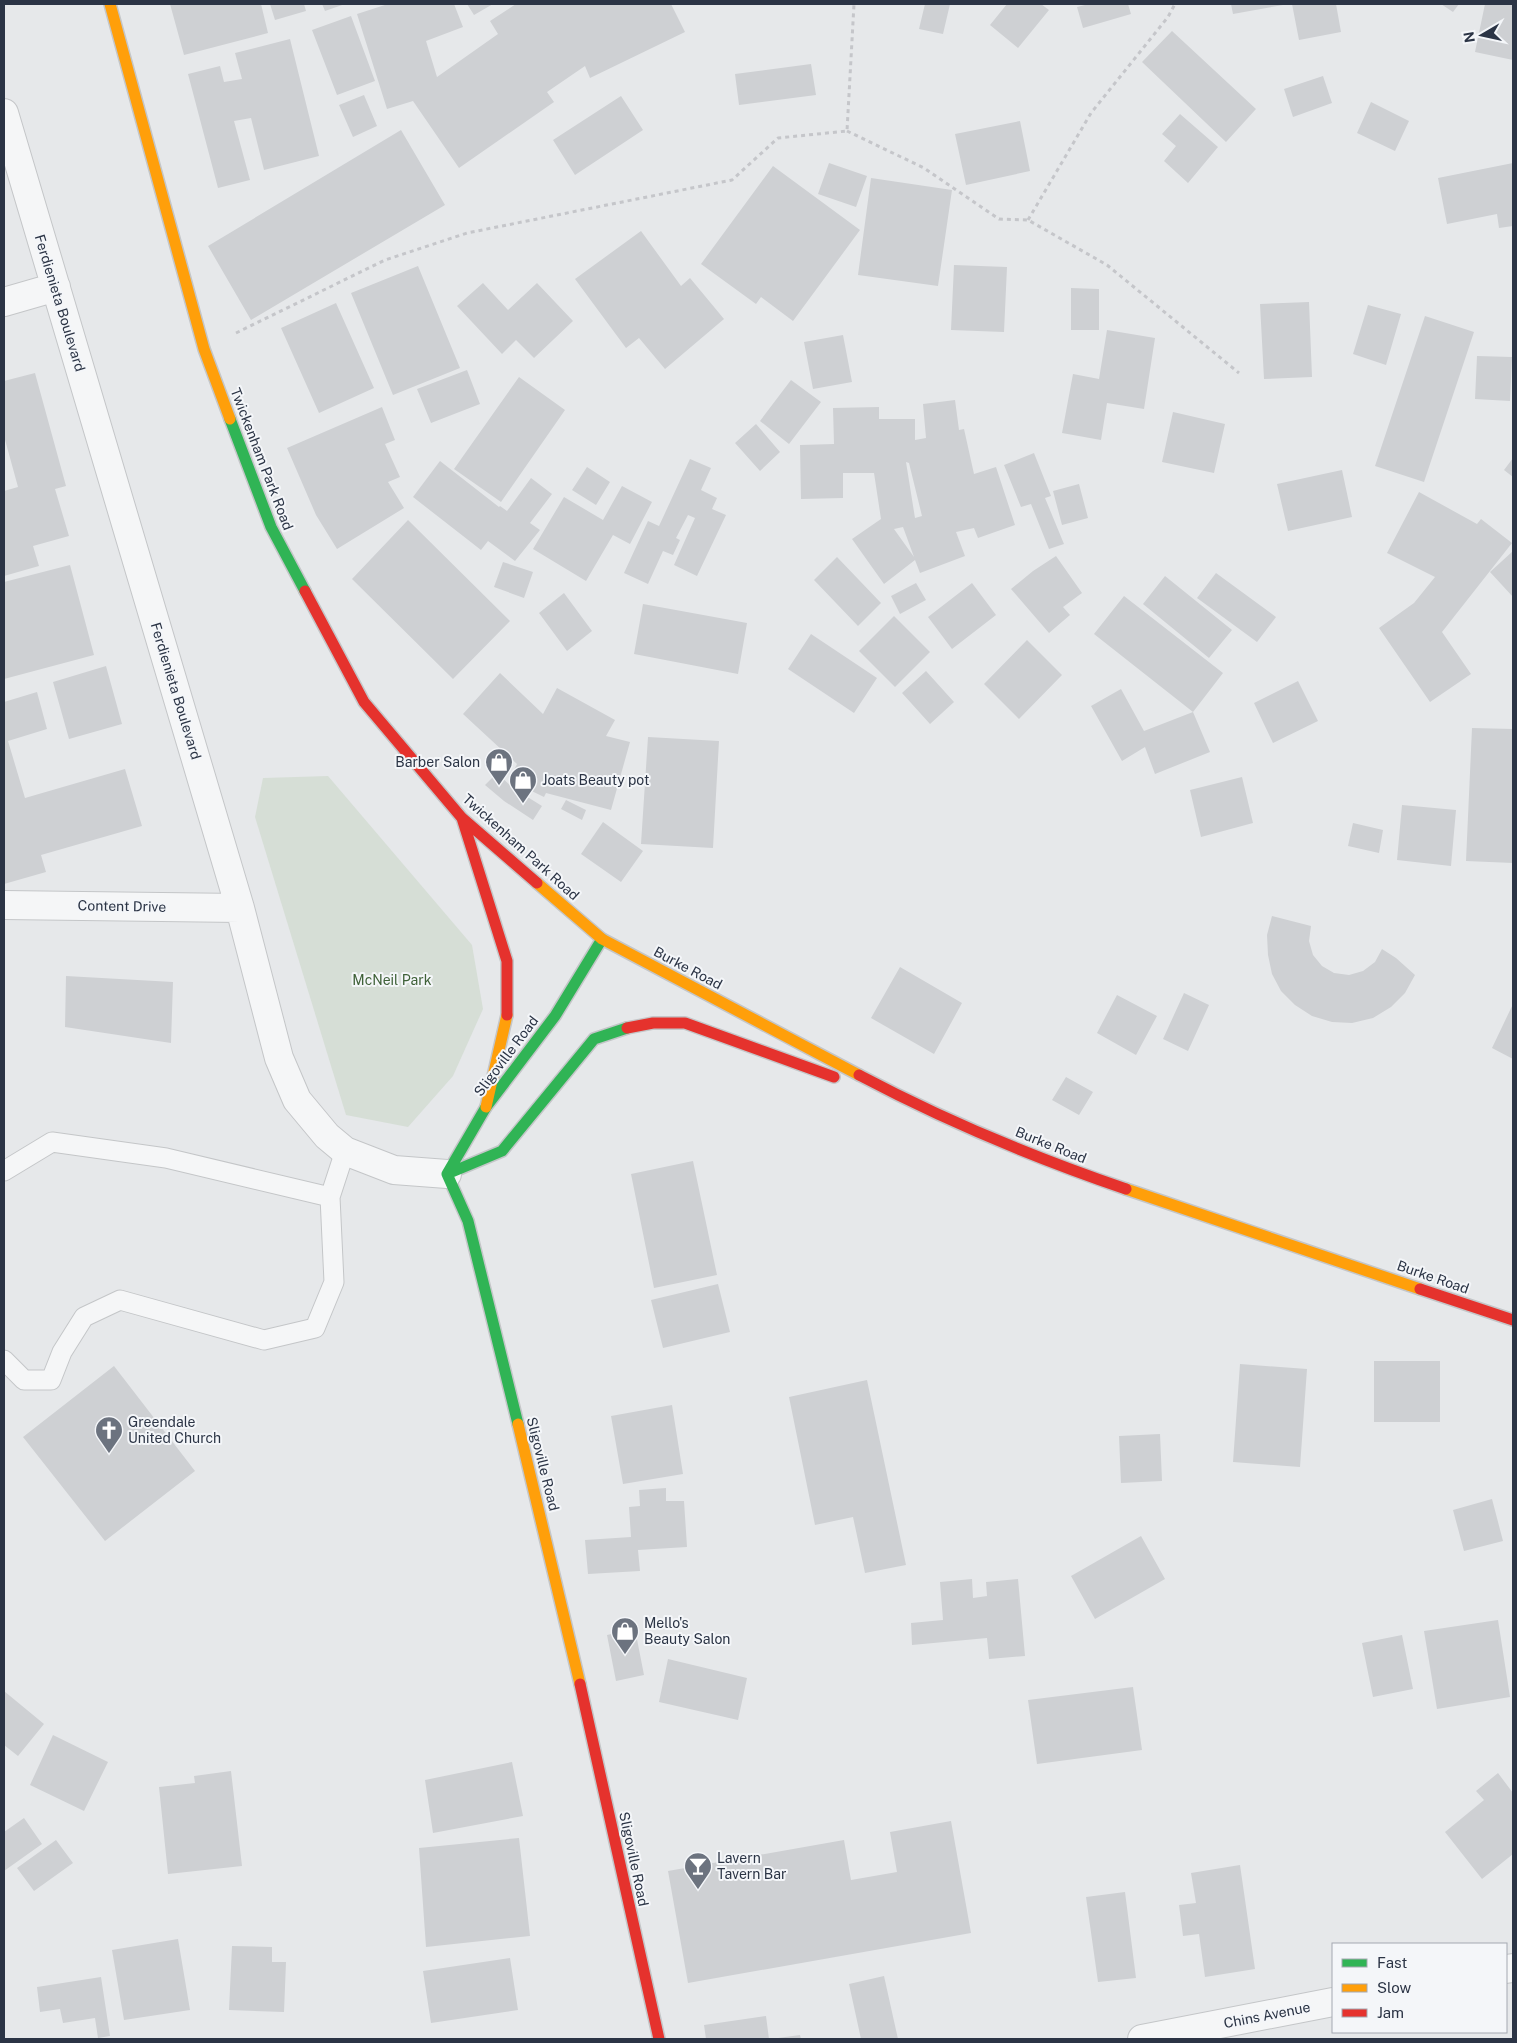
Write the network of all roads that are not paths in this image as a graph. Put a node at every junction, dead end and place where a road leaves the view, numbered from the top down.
1 (110, 4) edge
2 (4, 113) edge
3 (56, 287) junction
4 (4, 302) edge
5 (462, 818) junction
6 (4, 905) edge
7 (240, 908) junction
8 (602, 939) junction
9 (902, 1098) junction
10 (486, 1108) junction
11 (345, 1151) junction
12 (4, 1171) edge
13 (447, 1174) junction
14 (330, 1197) junction
15 (1513, 1320) edge
16 (4, 1360) edge
17 (1332, 2002) edge
18 (659, 2039) edge
19 (1142, 2039) edge

1 - 5 main road, Twickenham Park Road
2 - 3 street, Ferdienieta Boulevard
3 - 4 street
3 - 7 street, Ferdienieta Boulevard
5 - 8 main road, Twickenham Park Road
5 - 10 main road
6 - 7 street, Content Drive
7 - 11 street, Ferdienieta Boulevard
8 - 9 main road, Burke Road
8 - 10 main road, Sligoville Road
9 - 13 main road
9 - 15 main road, Burke Road
10 - 13 main road, Sligoville Road
11 - 13 street, Ferdienieta Boulevard
11 - 14 lane
12 - 14 lane
13 - 18 main road, Sligoville Road
14 - 16 lane
17 - 19 street, Chins Avenue

